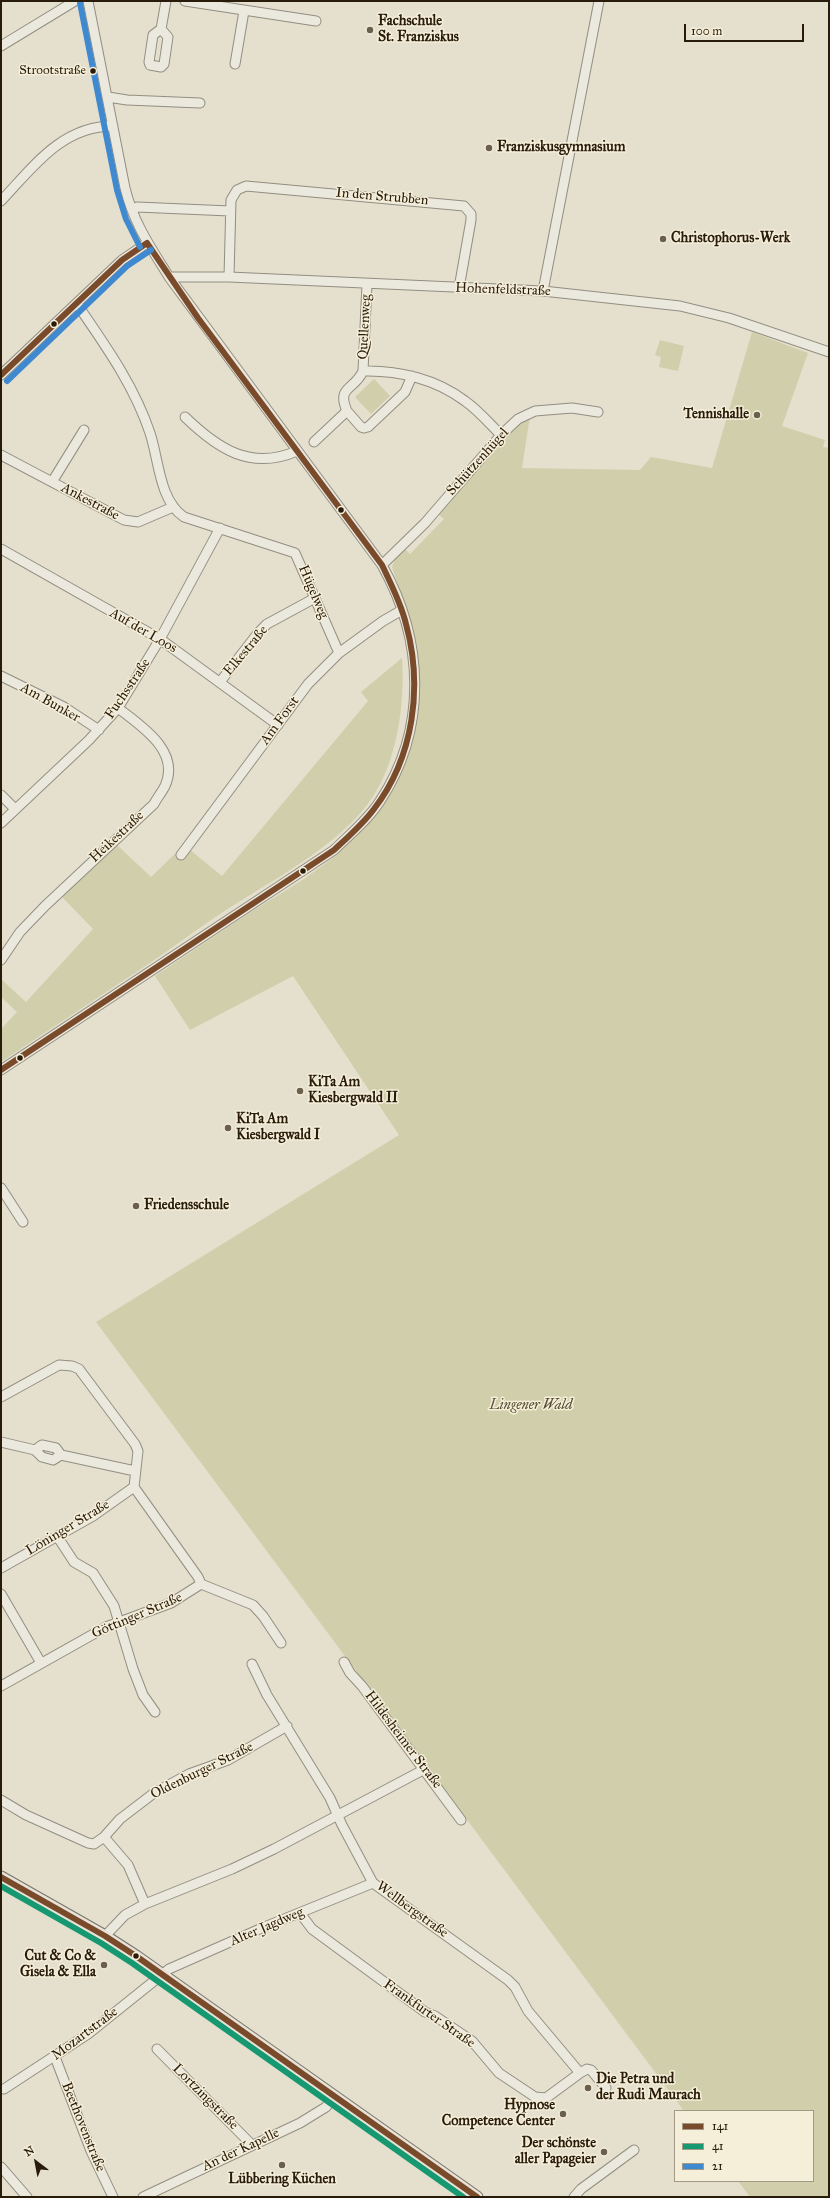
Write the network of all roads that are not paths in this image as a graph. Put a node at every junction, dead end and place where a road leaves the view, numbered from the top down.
1 (75, 1) edge
2 (88, 1) edge
3 (166, 1) edge
4 (185, 1) edge
5 (599, 1) edge
6 (244, 11) junction
7 (316, 21) dead end
8 (161, 29) dead end
9 (1, 46) edge
10 (235, 64) dead end
11 (108, 97) junction
12 (200, 103) dead end
13 (113, 126) junction
14 (1, 201) edge
15 (137, 207) dead end
16 (230, 211) junction
17 (147, 243) junction
18 (169, 277) junction
19 (229, 277) junction
20 (367, 284) junction
21 (459, 288) junction
22 (543, 291) junction
23 (77, 304) junction
24 (829, 352) edge
25 (363, 371) junction
26 (1, 375) edge
27 (412, 376) junction
28 (347, 411) junction
29 (598, 412) dead end
30 (185, 417) dead end
31 (84, 430) dead end
32 (501, 435) junction
33 (314, 442) dead end
34 (297, 451) junction
35 (1, 455) edge
36 (52, 482) junction
37 (173, 507) junction
38 (220, 528) junction
39 (1, 549) edge
40 (382, 565) junction
41 (315, 598) junction
42 (402, 610) junction
43 (160, 639) junction
44 (339, 653) junction
45 (1, 676) edge
46 (220, 682) junction
47 (118, 708) junction
48 (278, 725) junction
49 (99, 730) junction
50 (1, 795) edge
51 (15, 809) junction
52 (1, 822) edge
53 (181, 854) dead end
54 (1, 960) edge
55 (1, 1070) edge
56 (1, 1188) edge
57 (23, 1222) dead end
58 (1, 1397) edge
59 (1, 1442) edge
60 (135, 1471) junction
61 (134, 1487) junction
62 (57, 1536) junction
63 (1, 1568) edge
64 (201, 1584) junction
65 (1, 1594) edge
66 (119, 1622) junction
67 (281, 1643) dead end
68 (344, 1662) dead end
69 (41, 1663) junction
70 (252, 1664) dead end
71 (1, 1686) edge
72 (155, 1712) dead end
73 (286, 1726) junction
74 (423, 1770) junction
75 (1, 1800) edge
76 (338, 1815) junction
77 (461, 1820) dead end
78 (104, 1837) junction
79 (1, 1877) edge
80 (373, 1883) junction
81 (145, 1904) junction
82 (300, 1913) junction
83 (105, 1936) junction
84 (162, 1974) junction
85 (157, 2049) dead end
86 (55, 2057) junction
87 (580, 2073) junction
88 (606, 2088) dead end
89 (4, 2089) dead end
90 (334, 2096) junction
91 (252, 2145) junction
92 (634, 2150) dead end
93 (1, 2167) edge
94 (27, 2197) edge
95 (113, 2197) edge
96 (143, 2197) edge
97 (477, 2197) edge
98 (574, 2197) edge

1 - 9 street
2 - 11 street
3 - 8 street
4 - 6 street
5 - 22 street
6 - 7 street
6 - 10 street
11 - 12 street
11 - 13 street
13 - 14 street
13 - 17 street
15 - 16 street
16 - 19 street, In den Strubben
16 - 21 street, In den Strubben
17 - 18 street
17 - 23 street
18 - 19 street, Hohenfeldstraße
18 - 34 street
19 - 20 street, Hohenfeldstraße
20 - 21 street, Hohenfeldstraße
20 - 25 street, Quellenweg
21 - 22 street, Hohenfeldstraße
22 - 24 street, Hohenfeldstraße
23 - 26 street
23 - 37 street
25 - 27 street, Quellenweg
25 - 28 street, Quellenweg
27 - 28 street
27 - 32 street, Quellenweg
28 - 33 street
29 - 32 street, Schützenhügel
30 - 34 street
31 - 36 street, Ankestraße
32 - 40 street, Schützenhügel
34 - 40 street
35 - 36 street, Ankestraße
36 - 37 street, Ankestraße
37 - 38 street, Hügelweg
38 - 41 street, Hügelweg
38 - 43 street, Fuchsstraße
39 - 43 street, Auf der Loos
40 - 42 street
41 - 44 street, Hügelweg
41 - 46 street, Elkestraße
42 - 44 street, Am Forst
42 - 55 street
43 - 46 street, Auf der Loos
43 - 47 street, Fuchsstraße
44 - 48 street, Am Forst
45 - 49 street, Am Bunker
46 - 48 street, Auf der Loos
47 - 49 street, Fuchsstraße
47 - 54 street, Heikestraße
48 - 53 street, Am Forst
49 - 51 street, Fuchsstraße
50 - 51 street
51 - 52 street, Fuchsstraße
56 - 57 street
58 - 60 street
59 - 60 street
60 - 61 street
61 - 62 street, Löninger Straße
61 - 64 street
62 - 63 street, Löninger Straße
62 - 66 street
64 - 66 street, Göttinger Straße
64 - 67 street
65 - 69 street
66 - 69 street, Göttinger Straße
66 - 72 street
68 - 74 street, Hildesheimer Straße
69 - 71 street, Göttinger Straße
70 - 73 street, Wellbergstraße
73 - 76 street, Wellbergstraße
73 - 78 street, Oldenburger Straße
74 - 76 street
74 - 77 street, Hildesheimer Straße
75 - 78 street
76 - 80 street, Wellbergstraße
76 - 81 street
78 - 81 street
79 - 83 main road
80 - 82 street, Alter Jagdweg
80 - 87 street, Wellbergstraße
81 - 83 street
82 - 84 street, Alter Jagdweg
82 - 87 street, Frankfurter Straße
83 - 84 main road
84 - 86 street, Mozartstraße
84 - 90 main road
85 - 91 street, Lortzingstraße
86 - 89 street, Mozartstraße
86 - 95 street, Beethovenstraße
87 - 88 street
90 - 91 street, An der Kapelle
90 - 97 main road
91 - 96 street, An der Kapelle
92 - 98 street
93 - 94 street

